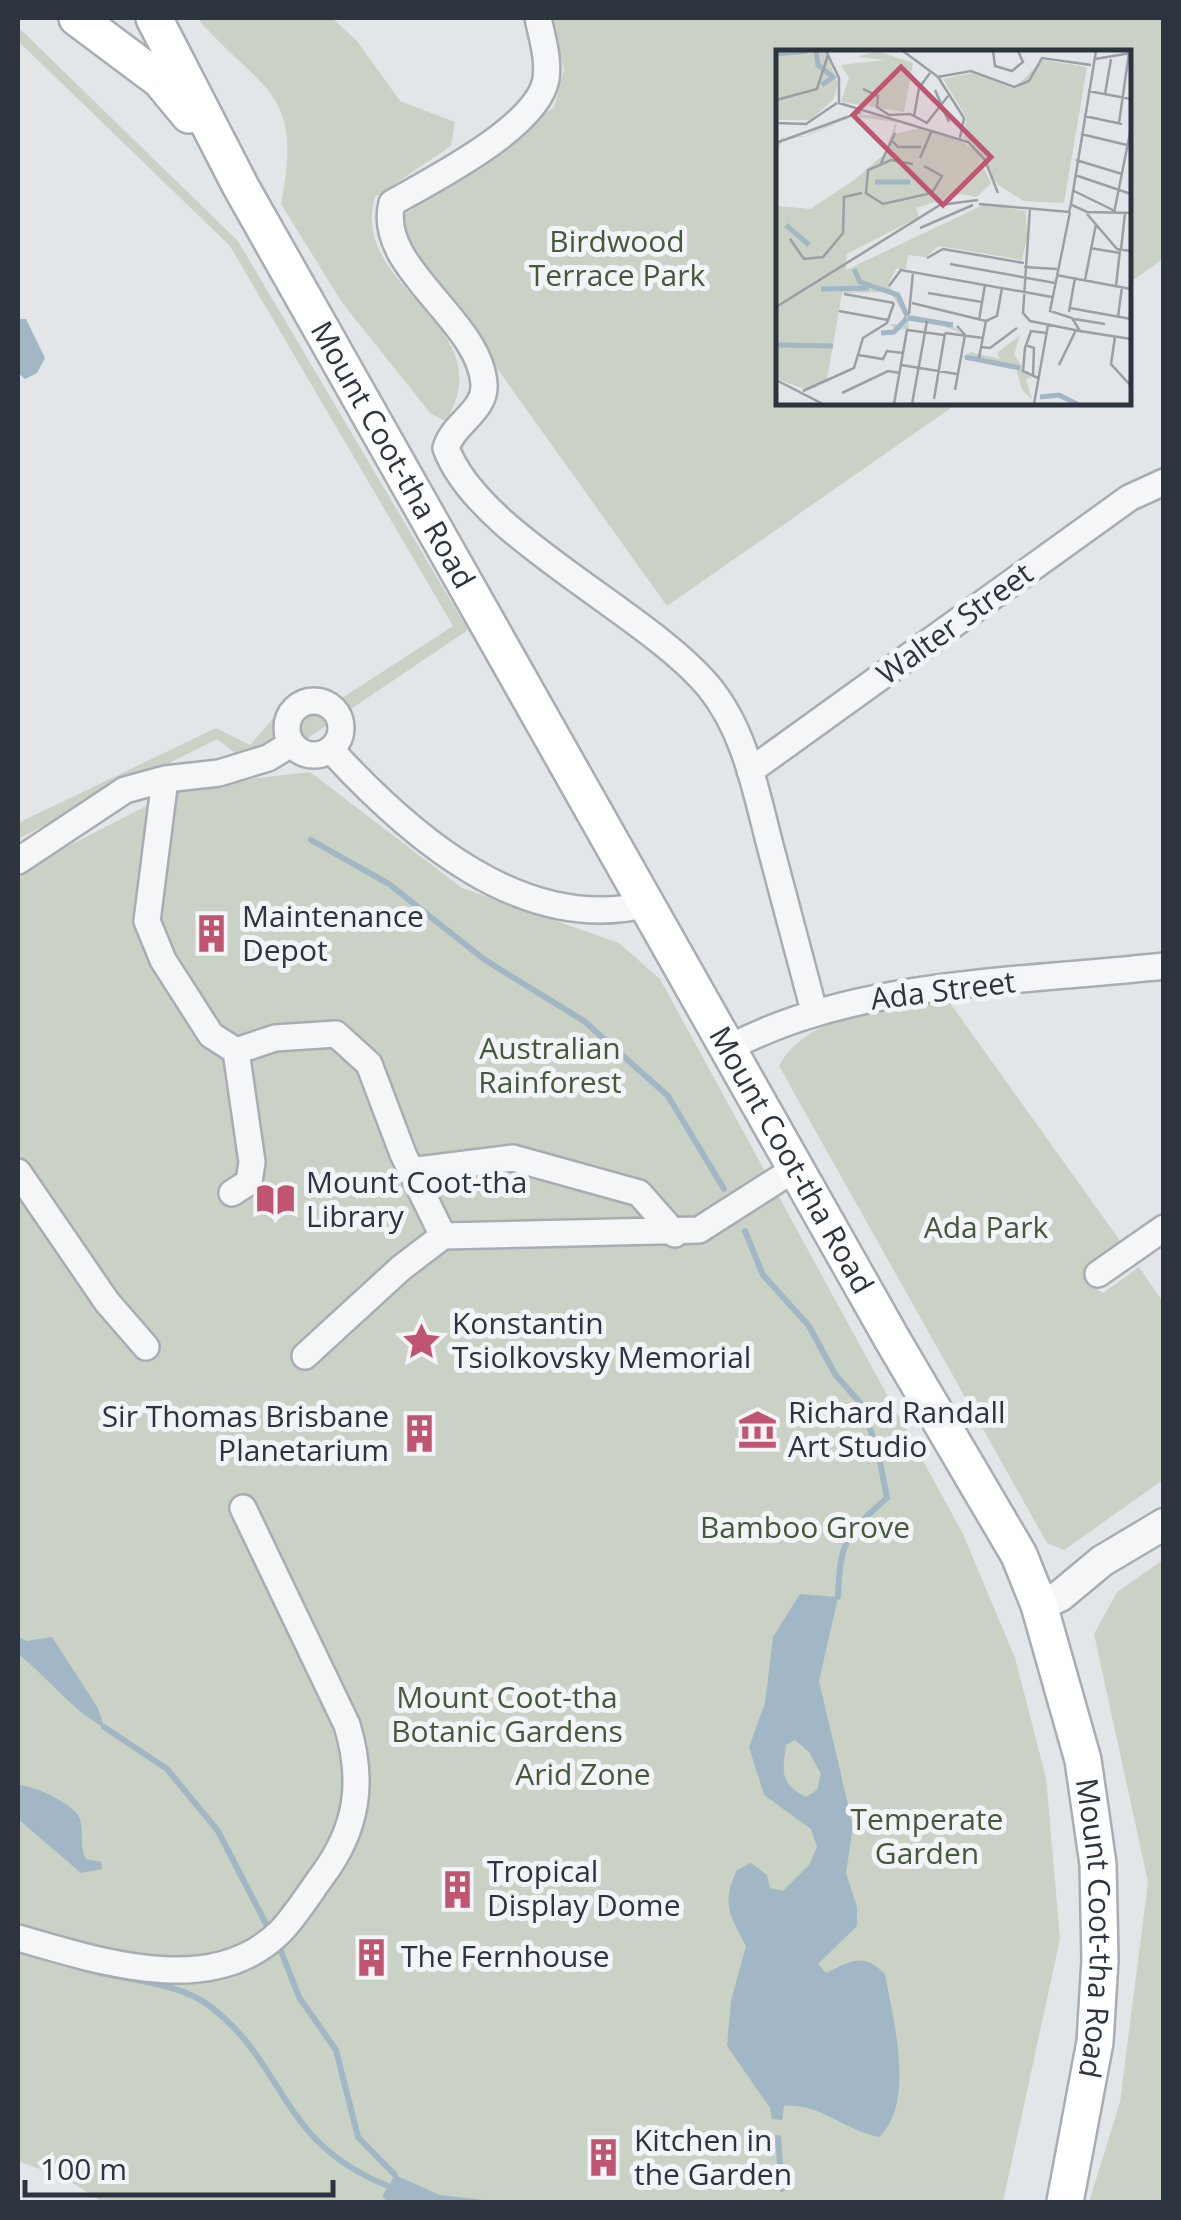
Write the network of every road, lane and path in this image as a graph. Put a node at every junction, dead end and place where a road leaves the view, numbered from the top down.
1 (78, 18) edge
2 (130, 18) edge
3 (154, 18) edge
4 (538, 18) edge
5 (199, 127) junction
6 (241, 187) junction
7 (1164, 482) edge
8 (291, 744) junction
9 (331, 750) junction
10 (750, 771) junction
11 (165, 779) junction
12 (18, 860) edge
13 (648, 904) junction
14 (1164, 966) edge
15 (814, 1010) junction
16 (731, 1047) junction
17 (236, 1051) junction
18 (796, 1168) junction
19 (410, 1171) junction
20 (18, 1172) edge
21 (232, 1193) dead end
22 (1164, 1228) edge
23 (675, 1234) junction
24 (443, 1236) junction
25 (1098, 1274) dead end
26 (146, 1346) dead end
27 (305, 1356) dead end
28 (242, 1508) dead end
29 (1164, 1524) edge
30 (1039, 1604) junction
31 (18, 1938) edge
32 (1065, 2202) edge

1 - 5 main road
2 - 5 main road, Mount Coot-tha Road
3 - 6 main road, Mount Coot-tha Road
4 - 10 street
5 - 6 main road, Mount Coot-tha Road
6 - 13 main road, Mount Coot-tha Road
7 - 10 street, Walter Street
8 - 9 street
8 - 9 street
8 - 11 street
9 - 13 street
10 - 15 street
11 - 12 street
11 - 17 street
13 - 16 main road, Mount Coot-tha Road
14 - 15 street, Ada Street
15 - 16 street, Ada Street
16 - 18 main road, Mount Coot-tha Road
17 - 19 street
17 - 21 street
18 - 23 street
18 - 30 main road, Mount Coot-tha Road
19 - 23 street
19 - 24 street
20 - 26 street
22 - 25 street
23 - 24 street
24 - 27 street
28 - 31 street
29 - 30 street
30 - 32 main road, Mount Coot-tha Road

